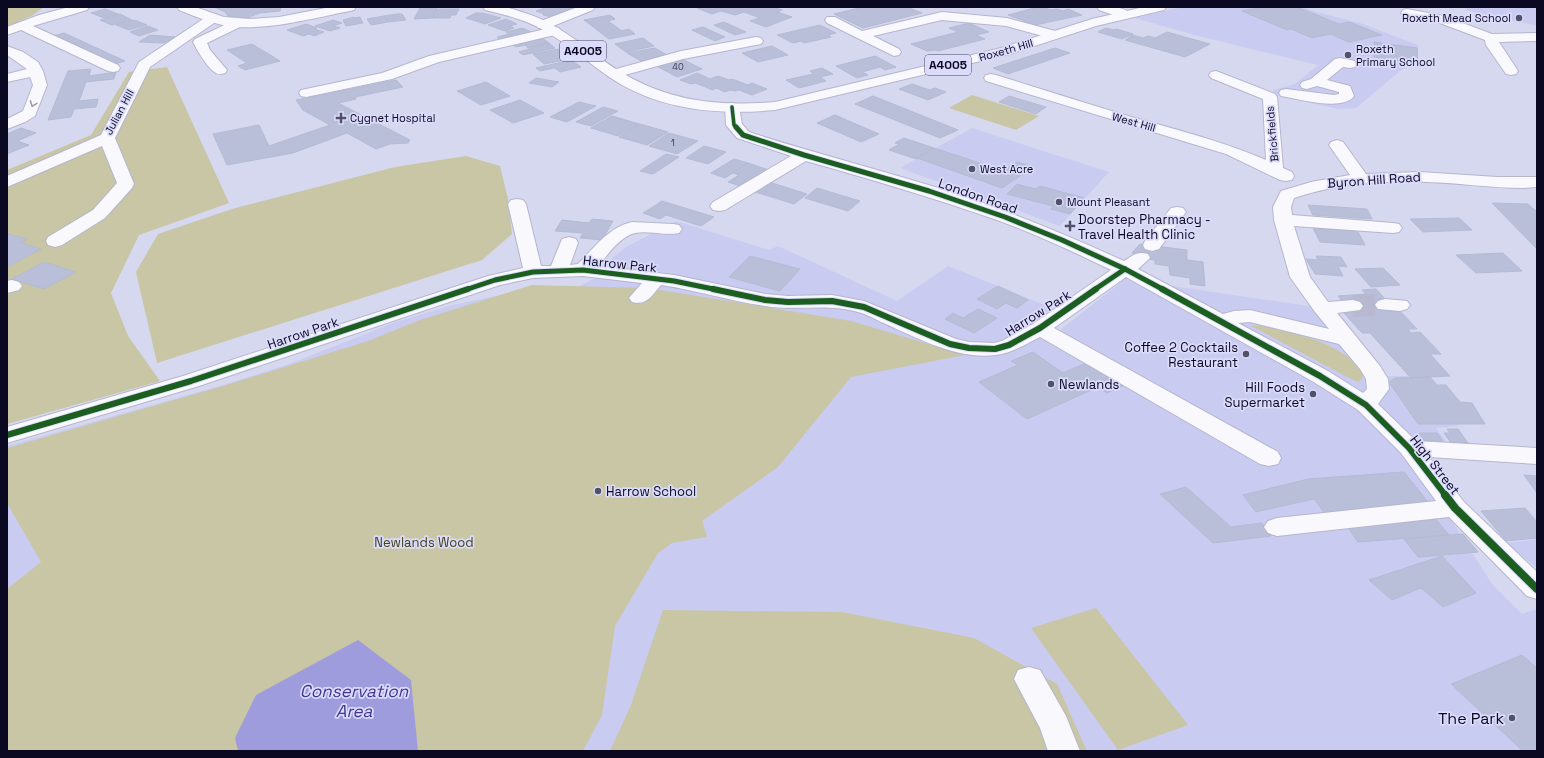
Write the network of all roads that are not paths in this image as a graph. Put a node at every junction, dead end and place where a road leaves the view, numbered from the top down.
1 (84, 7) edge
2 (183, 7) edge
3 (350, 7) edge
4 (489, 7) edge
5 (590, 7) edge
6 (1103, 7) edge
7 (1160, 7) edge
8 (1407, 13) dead end
9 (1125, 15) junction
10 (213, 18) junction
11 (831, 20) dead end
12 (237, 23) junction
13 (22, 26) junction
14 (548, 28) junction
15 (7, 31) edge
16 (861, 35) junction
17 (1054, 35) junction
18 (1537, 37) edge
19 (1491, 38) junction
20 (756, 42) dead end
21 (7, 50) edge
22 (894, 52) dead end
23 (1350, 64) dead end
24 (113, 68) dead end
25 (220, 70) dead end
26 (36, 71) junction
27 (1511, 71) dead end
28 (614, 74) junction
29 (1216, 75) dead end
30 (7, 78) edge
31 (991, 78) dead end
32 (1316, 82) junction
33 (306, 93) dead end
34 (1286, 93) junction
35 (1270, 97) junction
36 (732, 107) junction
37 (7, 124) edge
38 (107, 138) junction
39 (1337, 145) dead end
40 (804, 155) junction
41 (1275, 170) junction
42 (1361, 179) junction
43 (7, 182) edge
44 (1537, 182) edge
45 (1516, 184) junction
46 (1306, 188) junction
47 (1537, 195) edge
48 (517, 204) dead end
49 (719, 206) dead end
50 (1177, 212) dead end
51 (1283, 220) junction
52 (1393, 228) dead end
53 (673, 229) dead end
54 (56, 241) dead end
55 (569, 243) dead end
56 (1139, 258) junction
57 (559, 270) junction
58 (583, 270) junction
59 (533, 272) junction
60 (656, 279) junction
61 (639, 298) dead end
62 (1353, 306) tunnel mouth
63 (1322, 308) junction
64 (1221, 322) junction
65 (1040, 328) junction
66 (1346, 339) junction
67 (1366, 405) junction
68 (7, 435) edge
69 (1409, 448) junction
70 (1537, 456) edge
71 (1269, 458) dead end
72 (1455, 508) junction
73 (1277, 527) dead end
74 (1537, 589) edge
75 (1029, 679) dead end
76 (1064, 751) edge

1 - 13 street
2 - 10 street
3 - 12 street
4 - 14 street, A4005
5 - 14 street
6 - 9 street
7 - 9 street, Roxeth Hill / A4005
8 - 19 street
9 - 17 street, Roxeth Hill / A4005
10 - 12 street
10 - 38 street, Julian Hill
11 - 16 street
12 - 25 street
13 - 15 street
13 - 24 street
14 - 28 street, A4005
14 - 33 street
16 - 17 street
16 - 22 street
17 - 36 street, Roxeth Hill / A4005
18 - 19 street
19 - 27 street
20 - 28 street
21 - 26 street
23 - 32 street
26 - 30 street
26 -> 37 street
28 - 36 street, A4005
29 - 35 street, Brickfields
31 - 41 street, West Hill
32 - 34 street
32 - 34 street
34 - 35 street
35 - 41 street, Brickfields
36 - 40 street, London Road
38 - 43 street, Julian Hill
38 - 54 street
39 - 42 street
40 - 49 street
40 - 56 street, London Road
41 - 46 street, Brickfields
42 - 45 street, Byron Hill Road
42 - 46 street, Byron Hill Road
44 - 45 street, Byron Hill Road
45 - 47 street
46 - 51 street, Byron Hill Road
48 - 59 street
50 - 56 street, Harrow Park
51 - 52 street
51 - 63 street, Byron Hill Road
53 - 58 street
55 - 57 street
56 - 64 street, London Road
56 - 65 street, Harrow Park
57 - 58 street, Harrow Park
57 - 59 street, Harrow Park
58 - 60 street, Harrow Park
59 - 68 street, Harrow Park
60 - 61 street
60 - 65 street, Harrow Park
62 - 63 street
63 - 66 street, Byron Hill Road
64 - 66 street
64 - 67 street, High Street
65 - 71 street
66 - 67 street, Byron Hill Road
67 - 69 street, High Street
69 - 70 street
69 - 72 street, High Street
72 - 73 street
72 - 74 street, High Street
75 - 76 street

